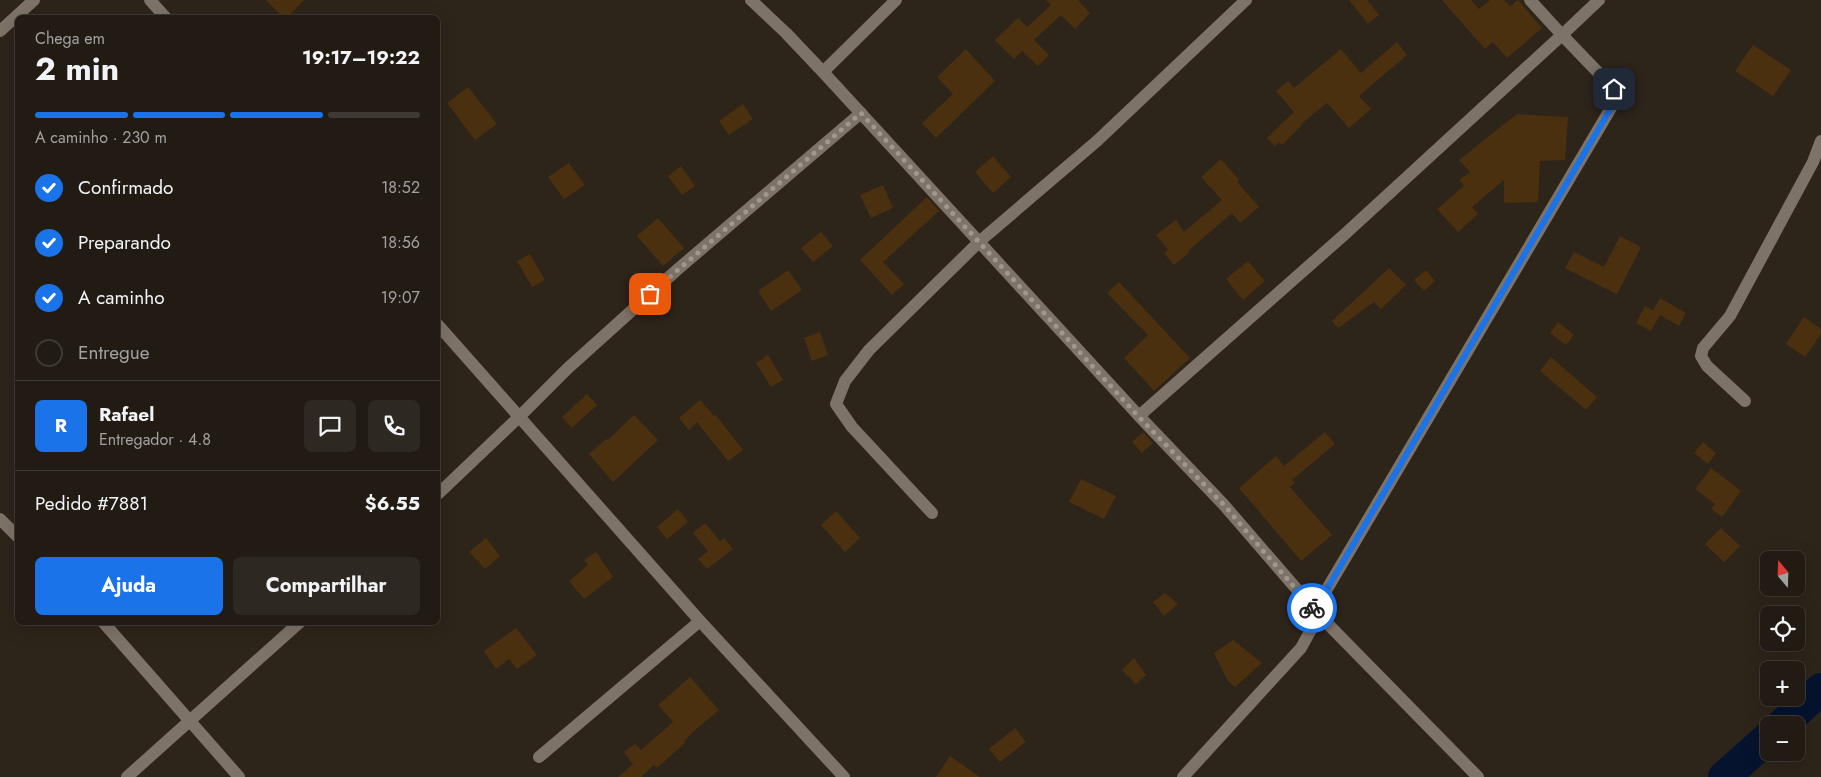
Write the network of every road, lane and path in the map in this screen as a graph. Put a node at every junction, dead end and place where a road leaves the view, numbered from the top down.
1 (34, 0) edge
2 (150, 0) edge
3 (752, 0) edge
4 (896, 0) edge
5 (1246, 0) edge
6 (1530, 0) edge
7 (1599, 0) edge
8 (18, 15) edge
9 (163, 15) edge
10 (15, 17) edge
11 (0, 31) edge
12 (1562, 35) junction
13 (823, 72) junction
14 (861, 113) junction
15 (1821, 141) edge
16 (980, 241) junction
17 (440, 327) edge
18 (1745, 401) dead end
19 (1138, 416) junction
20 (519, 417) junction
21 (440, 492) edge
22 (932, 513) dead end
23 (0, 519) edge
24 (15, 534) edge
25 (1319, 615) junction
26 (700, 621) junction
27 (106, 625) edge
28 (297, 625) edge
29 (189, 721) junction
30 (539, 757) dead end
31 (127, 777) edge
32 (239, 777) edge
33 (844, 777) edge
34 (1183, 777) edge
35 (1478, 777) edge

1 - 8 street
2 - 9 street
3 - 13 street
4 - 13 street
5 - 16 street
6 - 12 street
7 - 12 street
10 - 11 street
12 - 19 street
12 - 25 street
13 - 14 street
14 - 16 street
14 - 20 street
15 - 18 street
16 - 19 street
16 - 22 street
17 - 20 street
19 - 25 street
20 - 21 street
20 - 26 street
23 - 24 street
25 - 34 street
25 - 35 street
26 - 30 street
26 - 33 street
27 - 29 street
28 - 29 street
29 - 31 street
29 - 32 street

